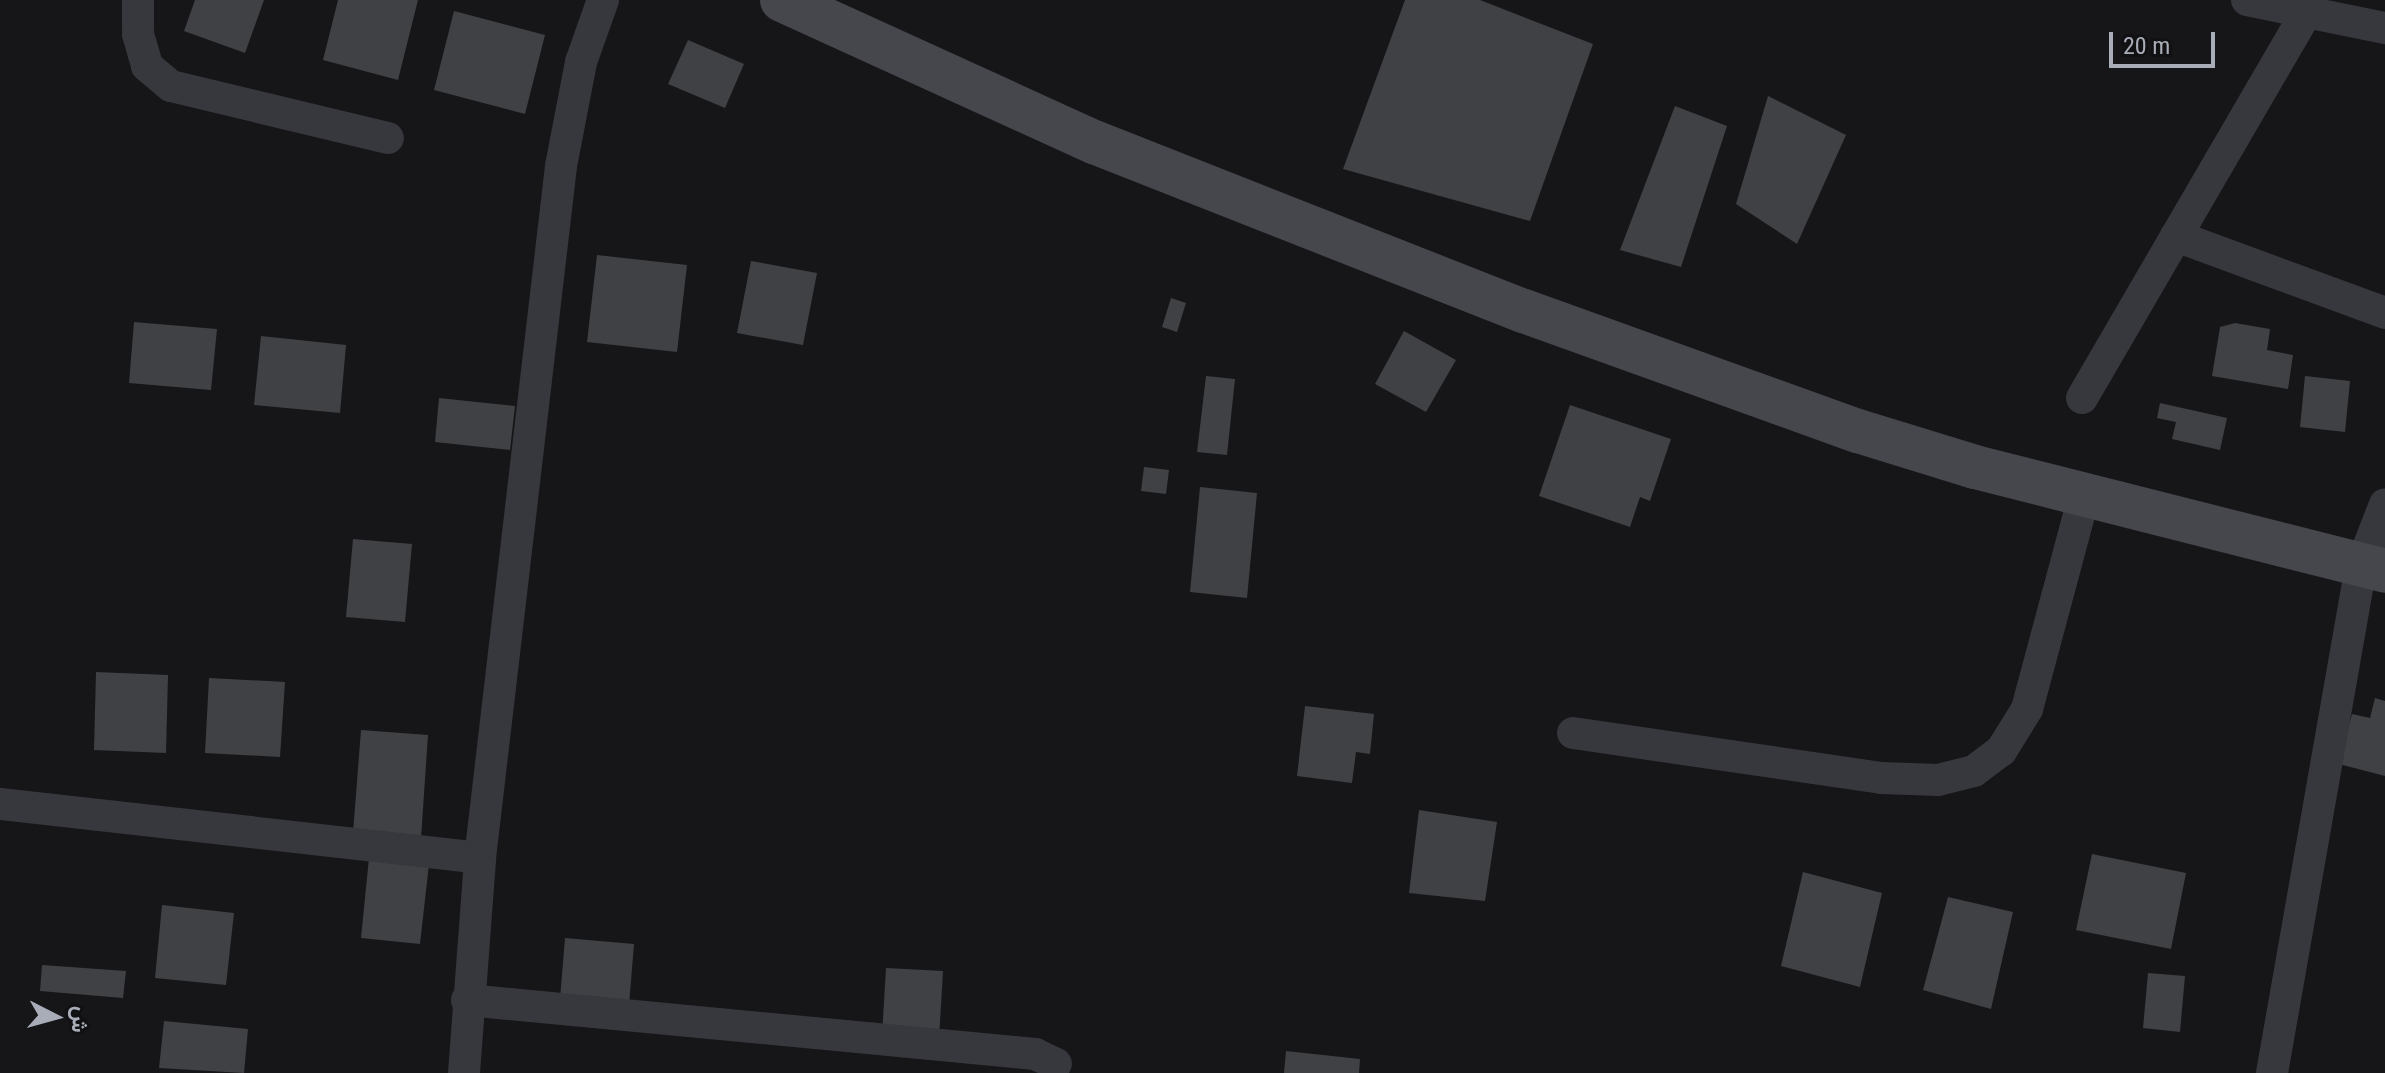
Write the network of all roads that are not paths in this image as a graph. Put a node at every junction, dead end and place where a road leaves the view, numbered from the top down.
1 (138, 0) edge
2 (603, 0) edge
3 (782, 0) edge
4 (2247, 0) edge
5 (2307, 12) junction
6 (2385, 28) edge
7 (388, 138) dead end
8 (2176, 236) junction
9 (2385, 313) edge
10 (2082, 398) dead end
11 (2084, 496) junction
12 (2385, 504) edge
13 (2373, 568) edge
14 (1573, 733) dead end
15 (0, 804) edge
16 (480, 858) junction
17 (467, 1000) junction
18 (1056, 1064) dead end
19 (464, 1073) edge
20 (2272, 1073) edge

1 - 7 street
2 - 16 street
3 - 11 street
4 - 5 street
5 - 6 street
5 - 8 street
8 - 9 street
8 - 10 street
11 - 13 street
11 - 14 street
12 - 13 street
13 - 20 street
15 - 16 street
16 - 17 street
17 - 18 street
17 - 19 street

